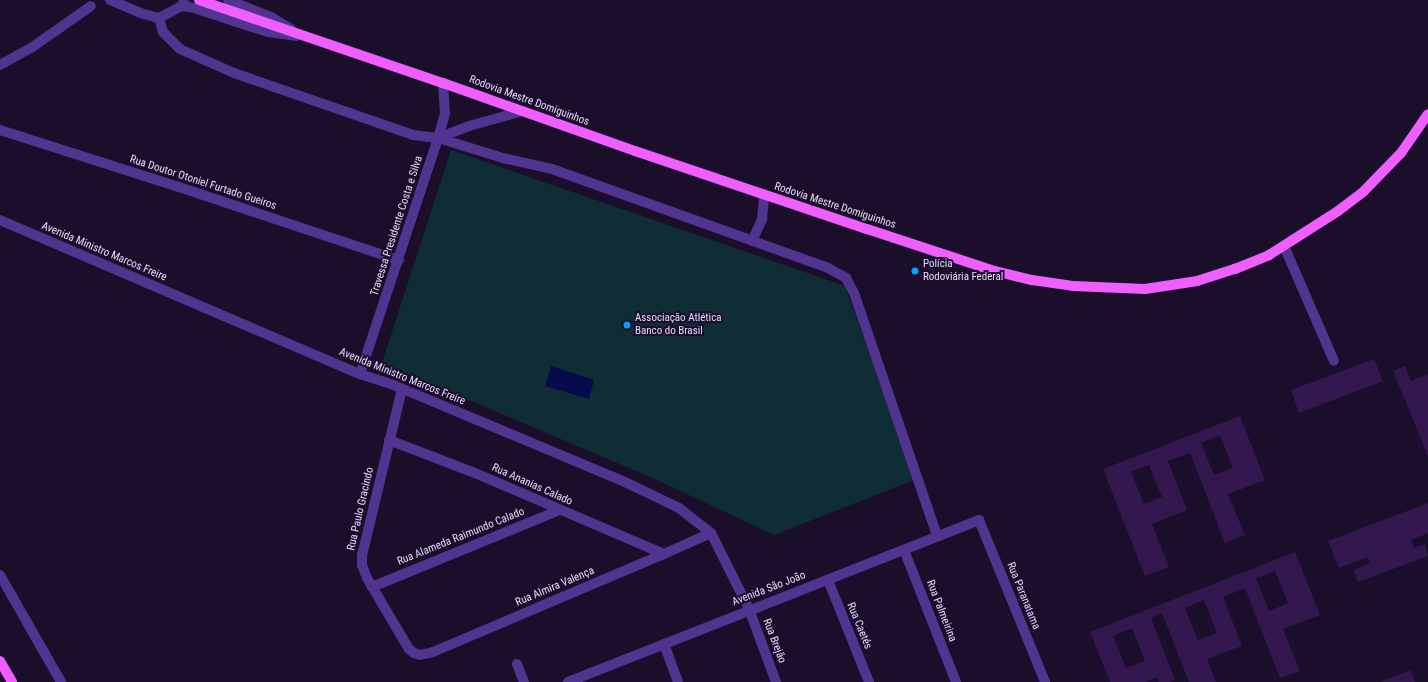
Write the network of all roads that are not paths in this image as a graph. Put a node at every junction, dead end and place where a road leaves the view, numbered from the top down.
1 (110, 0) edge
2 (199, 0) edge
3 (228, 0) edge
4 (183, 3) edge
5 (90, 6) dead end
6 (159, 18) junction
7 (305, 37) junction
8 (0, 65) edge
9 (443, 83) junction
10 (523, 111) junction
11 (1428, 114) edge
12 (0, 130) edge
13 (438, 138) junction
14 (764, 195) junction
15 (0, 220) edge
16 (752, 241) junction
17 (1284, 246) junction
18 (399, 260) junction
19 (1334, 361) dead end
20 (360, 374) junction
21 (402, 389) junction
22 (389, 440) junction
23 (560, 510) junction
24 (979, 520) joint
25 (710, 532) junction
26 (937, 536) junction
27 (904, 550) junction
28 (664, 554) junction
29 (0, 576) edge
30 (828, 580) junction
31 (372, 586) junction
32 (749, 610) junction
33 (664, 644) junction
34 (409, 649) joint
35 (0, 661) edge
36 (517, 664) dead end
37 (12, 682) edge
38 (62, 682) edge
39 (524, 682) edge
40 (568, 682) edge
41 (678, 682) edge
42 (776, 682) edge
43 (869, 682) edge
44 (956, 682) edge
45 (1045, 682) edge

1 - 6 street
2 - 7 main road, Rodovia Mestre Domiguinhos
3 - 7 street
4 - 6 street
4 - 7 street
5 - 8 street
6 - 13 street
7 - 9 main road, Rodovia Mestre Domiguinhos
9 - 10 main road, Rodovia Mestre Domiguinhos
9 - 13 street, Travessa Presidente Costa e Silva
10 - 13 street
10 - 14 main road, Rodovia Mestre Domiguinhos
11 - 17 main road, Rodovia Mestre Domiguinhos
12 - 18 street, Rua Doutor Otoniel Furtado Gueiros
13 - 16 street
13 - 18 street, Travessa Presidente Costa e Silva
14 - 16 street
14 - 17 main road, Rodovia Mestre Domiguinhos
15 - 20 street, Avenida Ministro Marcos Freire
16 - 26 street
17 - 19 street
18 - 20 street, Travessa Presidente Costa e Silva
20 - 21 street, Avenida Ministro Marcos Freire
21 - 22 street, Rua Paulo Gracindo
21 - 25 street, Avenida Ministro Marcos Freire
22 - 23 street, Rua Ananias Calado
22 - 31 street, Rua Paulo Gracindo
23 - 28 street, Rua Ananias Calado
23 - 31 street, Rua Alameda Raimundo Calado
24 - 26 street, Avenida São João
24 - 45 street, Rua Paranatama
25 - 28 street, Rua Almira Valença
25 - 32 street, Avenida Ministro Marcos Freire
26 - 27 street, Avenida São João
27 - 30 street, Avenida São João
27 - 44 street, Rua Palmeirina
28 - 34 street, Rua Almira Valença
29 - 38 street
30 - 32 street, Avenida São João
30 - 43 street, Rua Caetés
31 - 34 street, Rua Paulo Gracindo
32 - 33 street, Avenida São João
32 - 42 street, Rua Brejão
33 - 40 street, Avenida São João
33 - 41 street
35 - 37 main road
36 - 39 street

